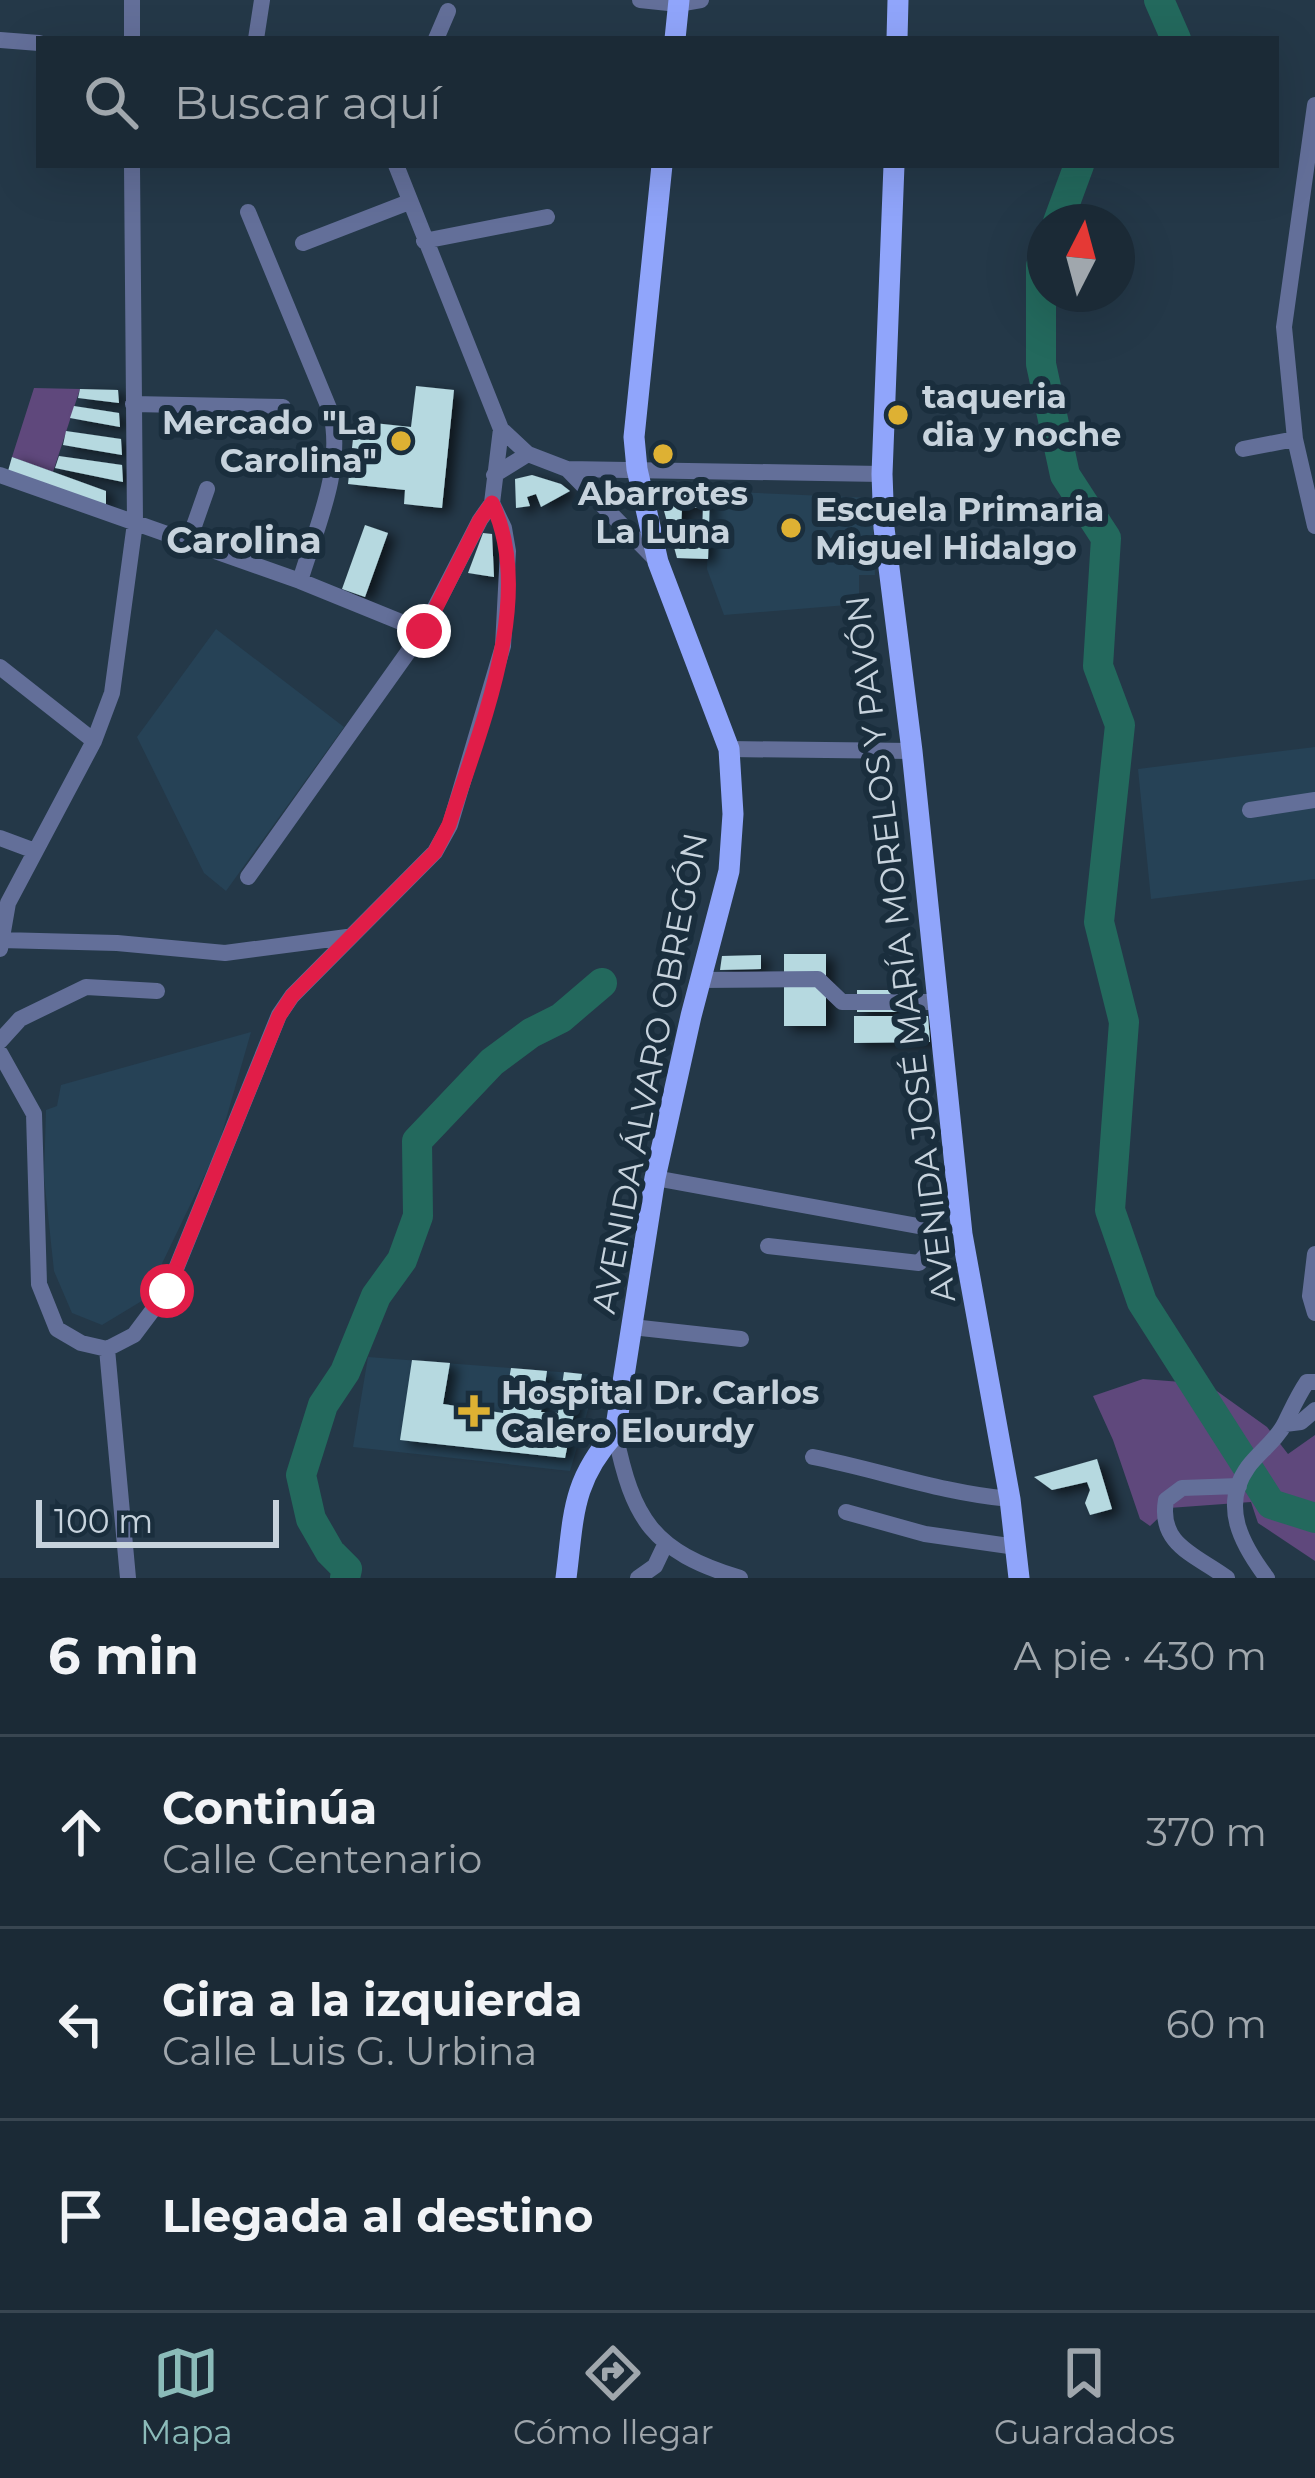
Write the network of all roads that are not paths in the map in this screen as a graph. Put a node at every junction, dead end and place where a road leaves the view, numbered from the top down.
1 (132, 0) edge
2 (262, 0) edge
3 (640, 0) edge
4 (701, 0) edge
5 (898, 0) edge
6 (679, 2) edge
7 (448, 11) dead end
8 (132, 36) edge
9 (256, 36) edge
10 (437, 36) edge
11 (675, 36) edge
12 (897, 36) edge
13 (0, 40) edge
14 (36, 43) edge
15 (1315, 105) edge
16 (132, 168) edge
17 (397, 168) edge
18 (662, 168) edge
19 (894, 168) edge
20 (409, 202) junction
21 (248, 212) dead end
22 (547, 218) dead end
23 (424, 241) junction
24 (303, 243) dead end
25 (133, 404) junction
26 (283, 407) dead end
27 (501, 429) junction
28 (1295, 439) junction
29 (1243, 449) dead end
30 (528, 454) junction
31 (567, 469) junction
32 (637, 469) junction
33 (882, 474) junction
34 (0, 476) edge
35 (494, 476) junction
36 (207, 489) dead end
37 (1311, 490) edge
38 (492, 503) junction
39 (135, 523) junction
40 (1315, 526) edge
41 (188, 543) junction
42 (658, 562) junction
43 (300, 581) junction
44 (424, 631) junction
45 (0, 667) edge
46 (94, 741) junction
47 (729, 749) junction
48 (912, 752) junction
49 (1315, 800) edge
50 (1250, 809) dead end
51 (0, 838) edge
52 (35, 851) junction
53 (248, 877) dead end
54 (348, 937) junction
55 (2, 940) edge
56 (0, 949) edge
57 (700, 980) junction
58 (157, 991) dead end
59 (936, 1002) junction
60 (0, 1041) edge
61 (0, 1053) edge
62 (655, 1178) junction
63 (954, 1233) junction
64 (769, 1246) dead end
65 (1315, 1254) edge
66 (1315, 1313) edge
67 (632, 1327) junction
68 (741, 1339) dead end
69 (107, 1349) junction
70 (1315, 1382) edge
71 (1315, 1410) edge
72 (1283, 1426) junction
73 (615, 1433) junction
74 (813, 1457) dead end
75 (1242, 1478) junction
76 (1010, 1499) junction
77 (845, 1512) dead end
78 (665, 1545) junction
79 (1016, 1547) junction
80 (128, 1578) edge
81 (566, 1578) edge
82 (638, 1578) edge
83 (740, 1578) edge
84 (1019, 1578) edge
85 (1227, 1578) edge
86 (1267, 1578) edge

1 - 8 street
2 - 9 street
3 - 6 street
4 - 6 street
5 - 12 main road
6 - 11 main road
7 - 10 street
13 - 14 street
15 - 28 street
16 - 25 street
17 - 20 street
18 - 32 main road, AVENIDA ÁLVARO OBREGÓN
19 - 33 main road, AVENIDA JOSÉ MARÍA MORELOS Y PAVÓN
20 - 23 street
20 - 24 street
21 - 43 street
22 - 23 street
23 - 27 street
25 - 26 street
25 - 39 street
27 - 30 street
27 - 35 street
28 - 29 street
28 - 37 street
30 - 31 street
30 - 35 street
31 - 32 street
31 - 42 street
32 - 33 street
32 - 42 main road, AVENIDA ÁLVARO OBREGÓN
33 - 48 main road, AVENIDA JOSÉ MARÍA MORELOS Y PAVÓN
34 - 39 street
35 - 38 street
36 - 41 street
37 - 40 street
38 - 44 street
38 - 54 street
39 - 41 street
39 - 46 street
41 - 43 street
42 - 47 main road, AVENIDA ÁLVARO OBREGÓN
43 - 44 street
44 - 53 street
45 - 46 street
46 - 52 street
47 - 48 street
47 - 57 main road, AVENIDA ÁLVARO OBREGÓN
48 - 59 main road, AVENIDA JOSÉ MARÍA MORELOS Y PAVÓN
49 - 50 street
51 - 52 street
52 - 55 street
54 - 55 street
54 - 69 street
55 - 56 street
57 - 59 street
57 - 62 main road, AVENIDA ÁLVARO OBREGÓN
58 - 60 street
59 - 63 main road, AVENIDA JOSÉ MARÍA MORELOS Y PAVÓN
61 - 69 street
62 - 63 street
62 - 67 main road, AVENIDA ÁLVARO OBREGÓN
63 - 64 street
63 - 76 main road, AVENIDA JOSÉ MARÍA MORELOS Y PAVÓN
65 - 66 street
67 - 68 street
67 - 73 main road, AVENIDA ÁLVARO OBREGÓN
69 - 80 street
70 - 72 street
71 - 72 street
72 - 75 street
73 - 78 street
73 - 81 main road
74 - 76 street
75 - 85 street
75 - 86 street
76 - 79 main road, AVENIDA JOSÉ MARÍA MORELOS Y PAVÓN
77 - 79 street
78 - 82 street
78 - 83 street
79 - 84 main road, AVENIDA JOSÉ MARÍA MORELOS Y PAVÓN

